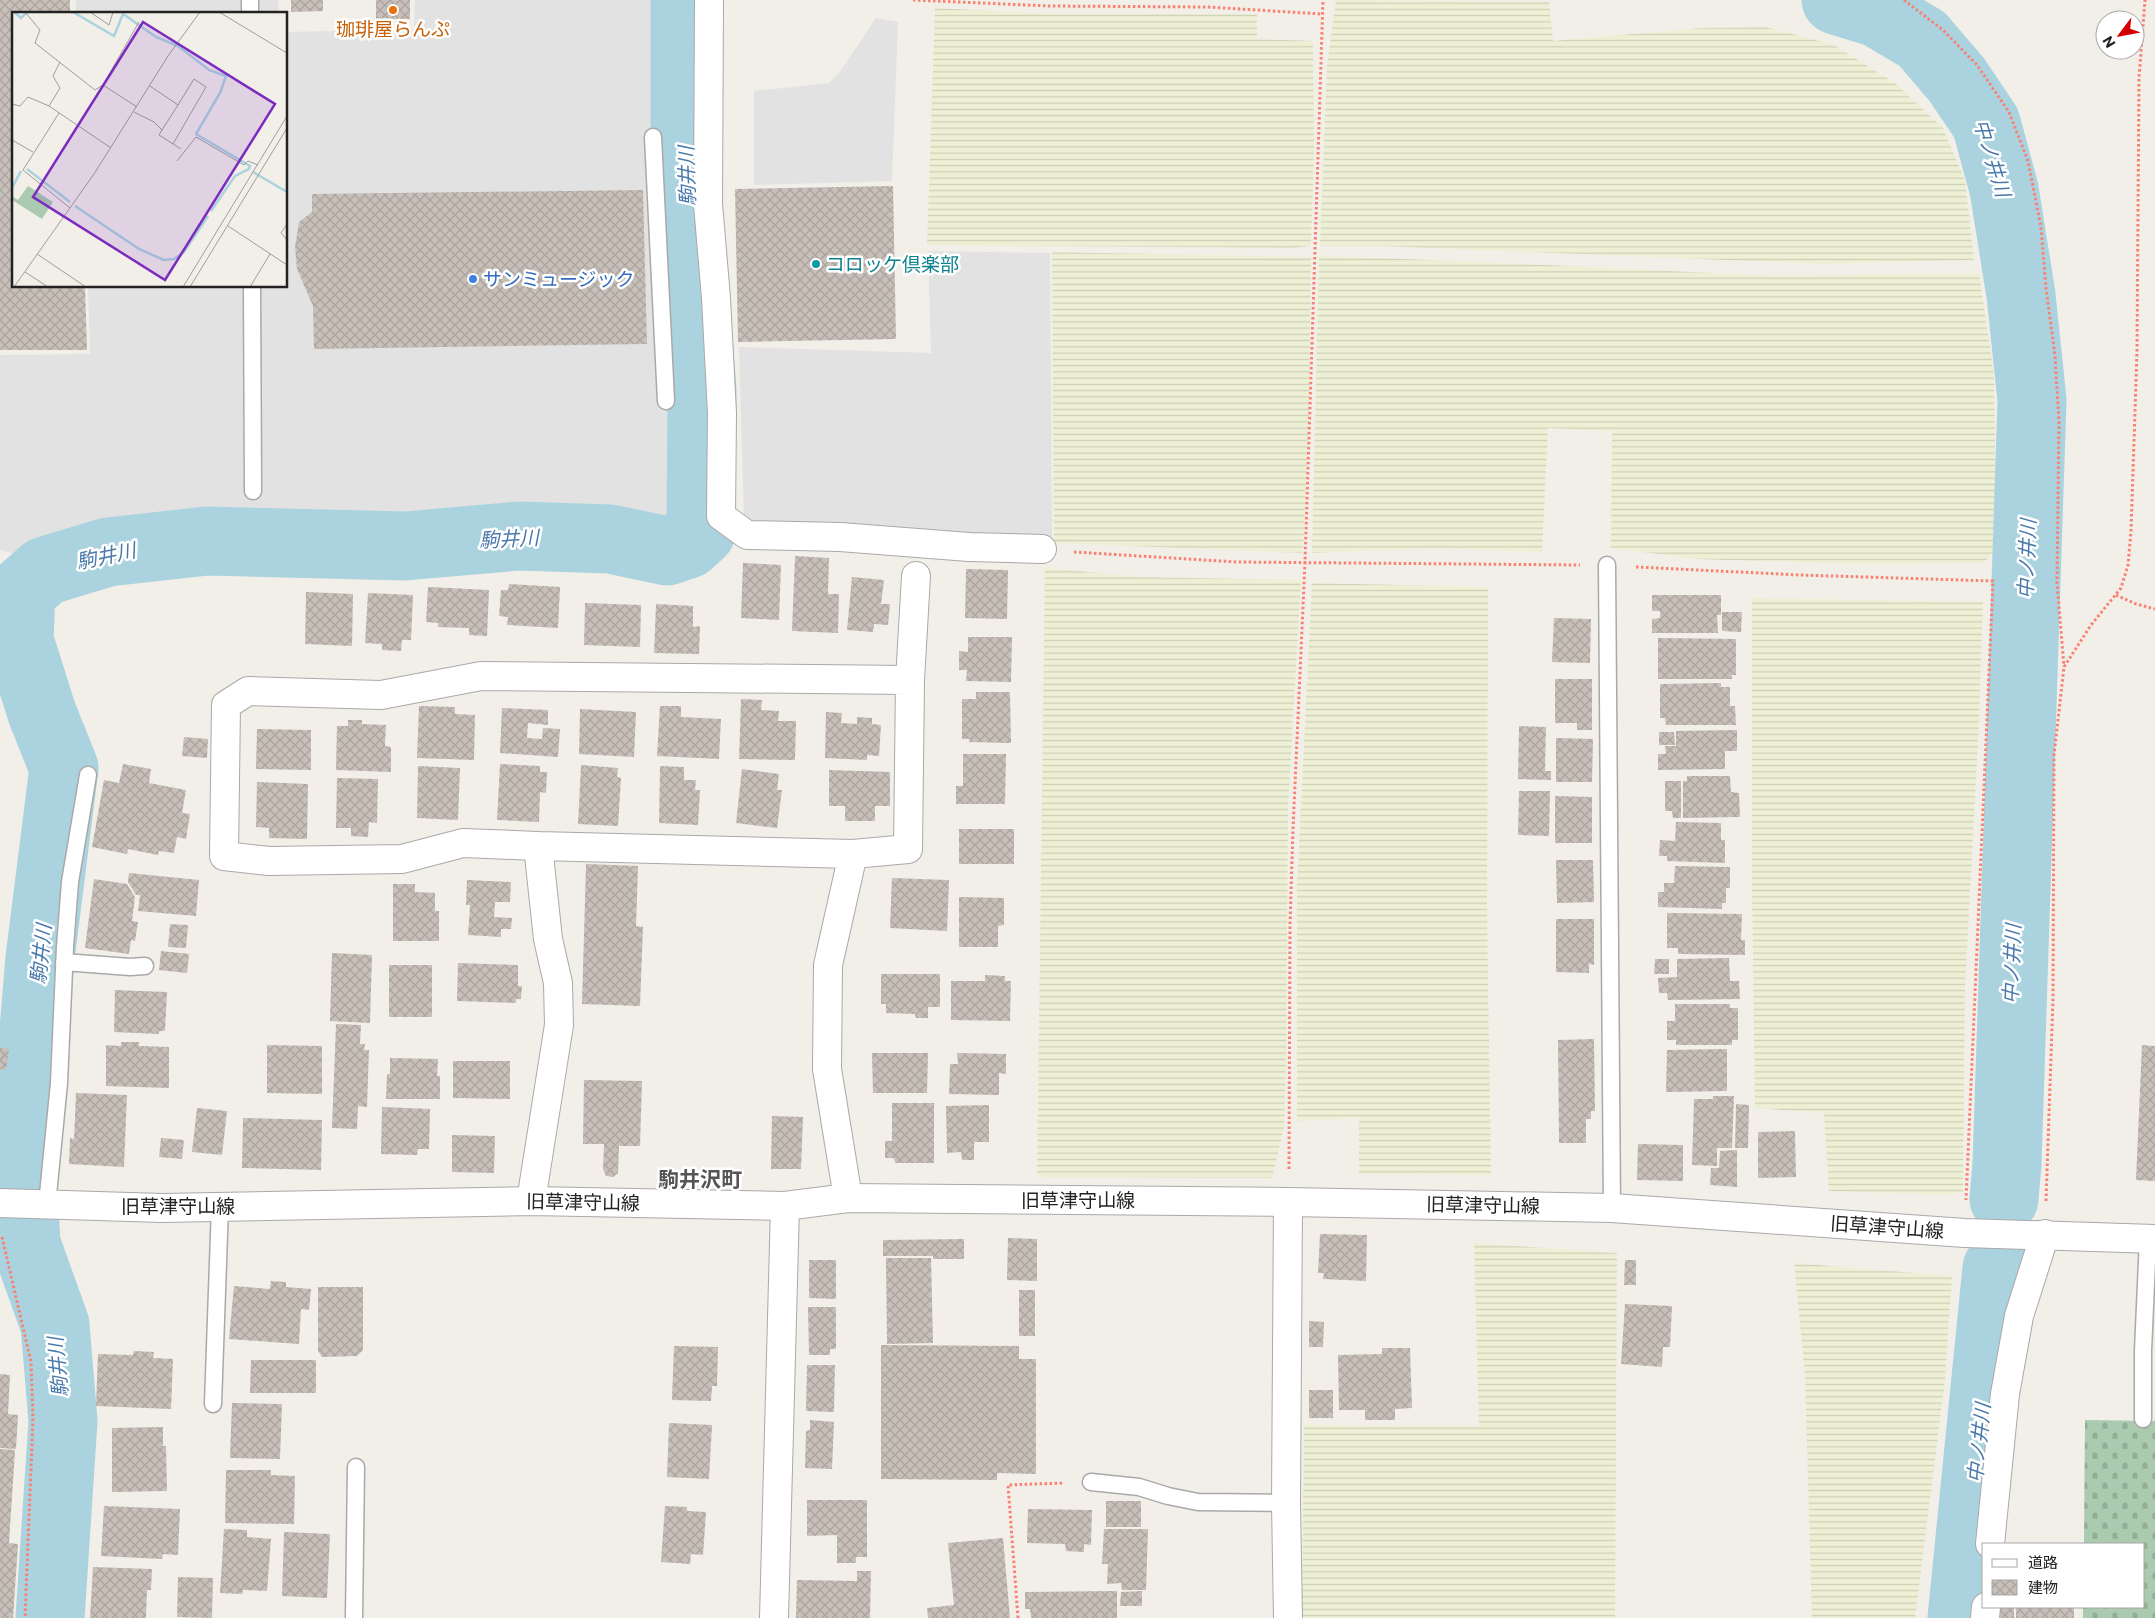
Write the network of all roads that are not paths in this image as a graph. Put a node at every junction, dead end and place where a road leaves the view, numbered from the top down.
1 (709, 0) edge
2 (653, 137) dead end
3 (252, 288) edge
4 (666, 401) dead end
5 (253, 491) dead end
6 (1042, 549) road end
7 (1607, 566) road end
8 (916, 576) dead end
9 (910, 680) junction
10 (88, 775) dead end
11 (538, 846) junction
12 (853, 854) junction
13 (64, 962) junction
14 (145, 966) dead end
15 (848, 1198) junction
16 (531, 1201) junction
17 (1288, 1202) junction
18 (40, 1204) junction
19 (220, 1206) junction
20 (785, 1206) junction
21 (1612, 1208) junction
22 (2, 1212) edge
23 (2045, 1234) junction
24 (2151, 1239) edge
25 (213, 1404) dead end
26 (2143, 1419) dead end
27 (356, 1467) dead end
28 (1091, 1482) road end
29 (1286, 1503) junction
30 (1990, 1543) edge
31 (354, 1618) edge
32 (774, 1618) edge
33 (1288, 1618) edge

1 - 6 street
2 - 4 lane
3 - 5 lane
7 - 21 lane
8 - 9 street
9 - 11 street
9 - 12 street
10 - 13 lane
11 - 12 street
11 - 16 street
12 - 15 street
13 - 14 lane
13 - 18 lane
15 - 17 street, 旧草津守山線
15 - 20 street, 旧草津守山線
16 - 19 street, 旧草津守山線
16 - 20 street, 旧草津守山線
17 - 21 street, 旧草津守山線
17 - 29 street
18 - 19 street, 旧草津守山線
18 - 22 street, 旧草津守山線
19 - 25 lane
20 - 32 street
21 - 23 street, 旧草津守山線
23 - 24 street, 旧草津守山線
23 - 30 street
24 - 26 lane
27 - 31 lane
28 - 29 lane
29 - 33 street

